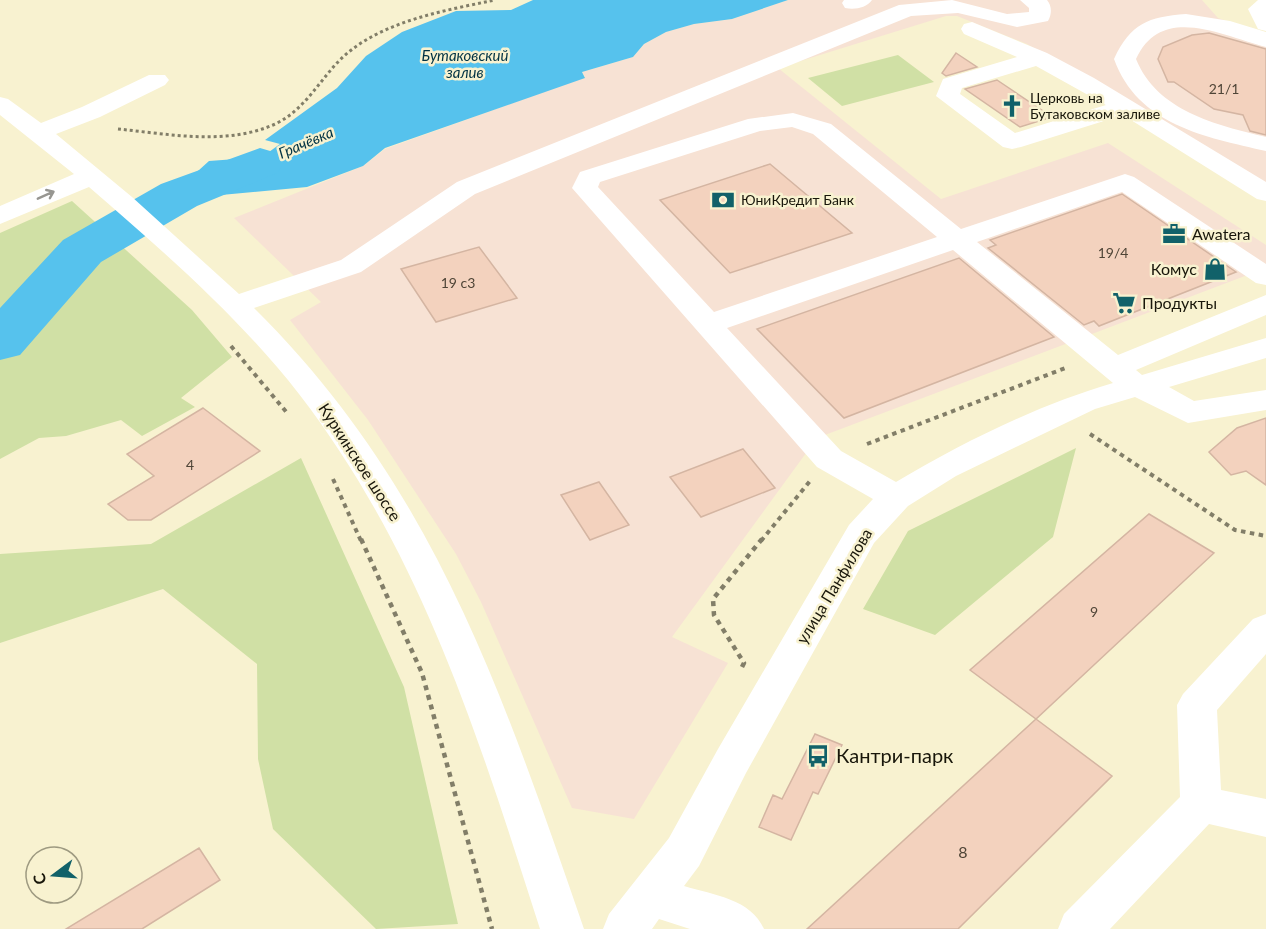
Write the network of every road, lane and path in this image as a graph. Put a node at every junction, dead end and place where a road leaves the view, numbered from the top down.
1 (495, 0) edge
2 (1266, 4) edge
3 (936, 6) junction
4 (1026, 11) edge
5 (1266, 24) edge
6 (1266, 40) edge
7 (1039, 58) junction
8 (158, 80) dead end
9 (0, 104) edge
10 (1124, 107) junction
11 (112, 129) dead end
12 (39, 132) junction
13 (1266, 144) edge
14 (1266, 181) edge
15 (100, 183) junction
16 (1266, 193) edge
17 (0, 216) edge
18 (957, 239) junction
19 (1266, 277) edge
20 (1266, 304) edge
21 (229, 321) junction
22 (706, 325) junction
23 (1266, 348) edge
24 (1126, 377) junction
25 (1266, 400) edge
26 (290, 416) dead end
27 (1090, 434) dead end
28 (330, 472) dead end
29 (896, 497) junction
30 (1266, 536) edge
31 (1266, 629) edge
32 (1201, 804) junction
33 (1266, 818) edge
34 (638, 912) edge
35 (492, 929) edge
36 (562, 929) edge
37 (742, 929) edge
38 (1080, 929) edge

1 - 11 path
2 - 5 street
3 - 4 street
3 - 7 street
3 - 21 street
4 - 14 street
6 - 13 street
7 - 10 street
7 - 10 street
8 - 12 street
9 - 12 street, Куркинское шоссе
10 - 16 street
12 - 15 street, Куркинское шоссе
17 -> 15 street
15 - 21 street, Куркинское шоссе
18 - 19 street
18 - 22 street
18 - 22 street
18 - 24 street
20 - 24 street
21 - 26 path
21 - 36 street, Куркинское шоссе
22 - 29 street
23 - 24 street, улица Панфилова
24 - 25 street
24 - 29 street, улица Панфилова
27 - 30 path
28 - 35 path
29 - 34 street, улица Панфилова
31 - 32 street
32 - 33 street
32 - 38 street
34 - 37 street

